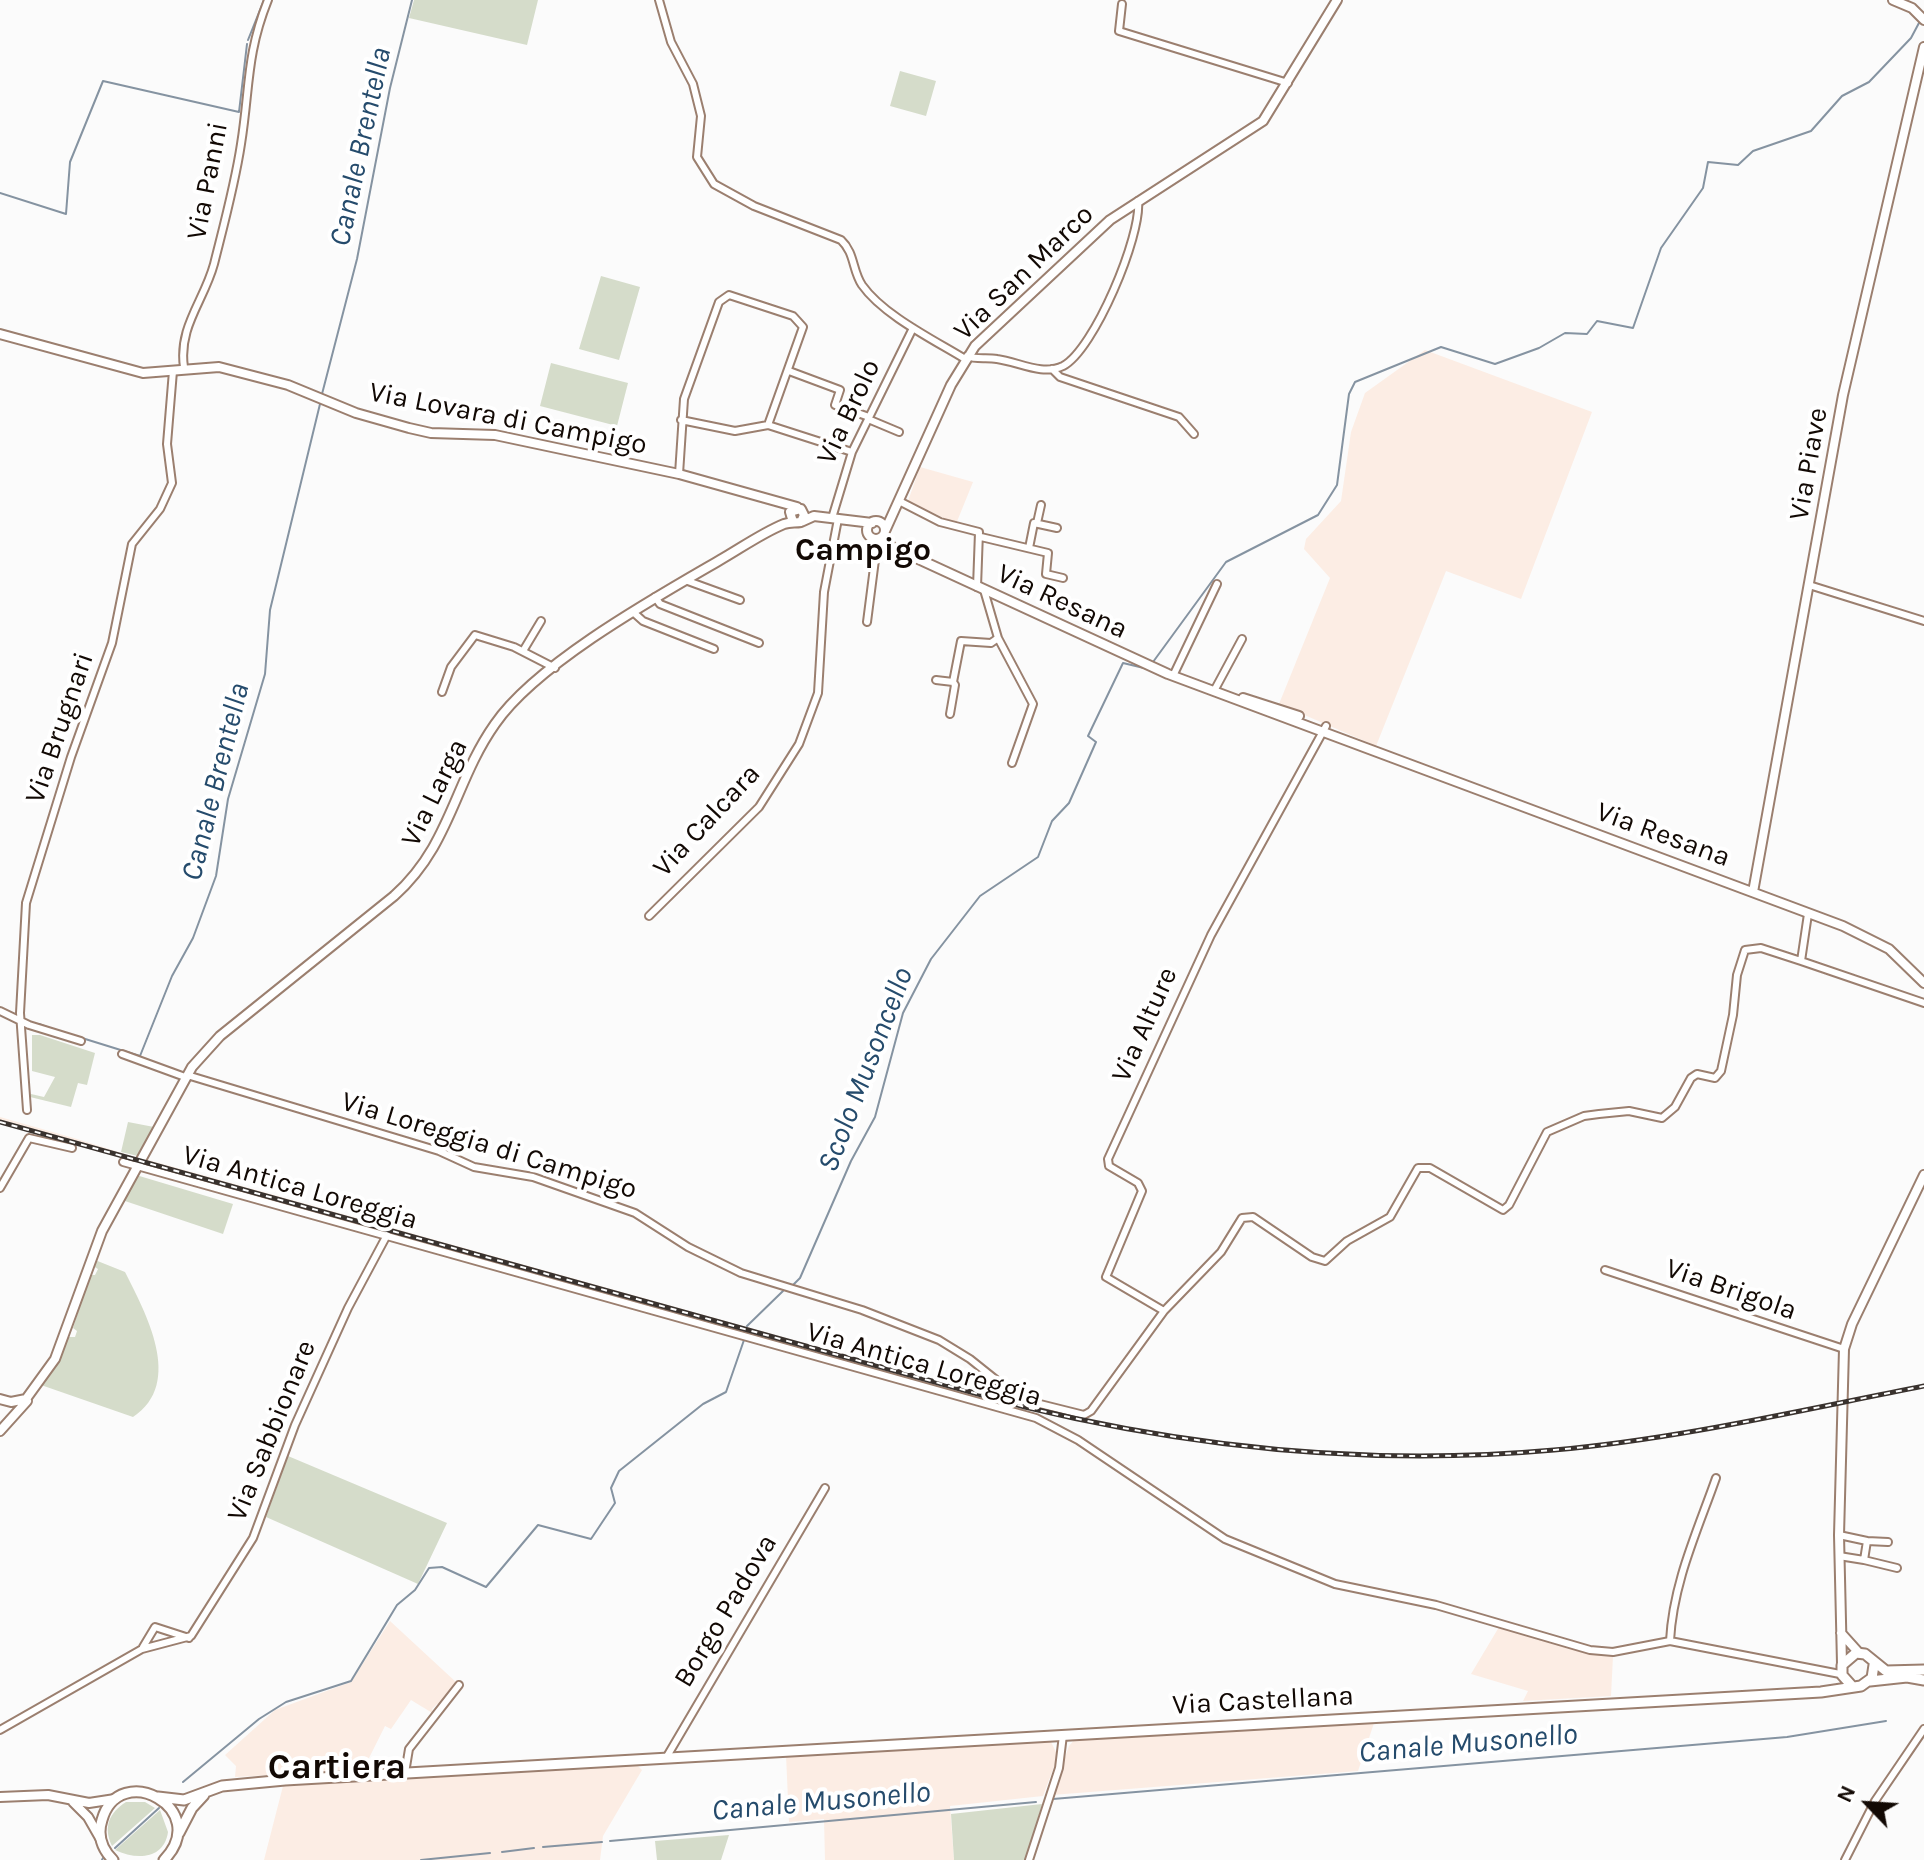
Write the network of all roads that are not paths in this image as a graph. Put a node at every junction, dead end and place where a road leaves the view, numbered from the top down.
1 (268, 0) edge
2 (659, 0) edge
3 (1337, 0) edge
4 (1893, 0) edge
5 (1122, 4) dead end
6 (1922, 18) edge
7 (1924, 47) edge
8 (1288, 83) junction
9 (1138, 201) junction
10 (913, 328) junction
11 (0, 334) edge
12 (966, 357) junction
13 (184, 367) junction
14 (1052, 369) junction
15 (173, 371) junction
16 (789, 371) junction
17 (868, 418) junction
18 (681, 420) junction
19 (768, 425) junction
20 (899, 432) dead end
21 (1194, 434) dead end
22 (852, 452) junction
23 (679, 474) junction
24 (899, 501) junction
25 (1041, 505) dead end
26 (894, 510) junction
27 (795, 515) junction
28 (833, 518) junction
29 (851, 522) junction
30 (874, 522) junction
31 (1037, 523) junction
32 (1057, 528) dead end
33 (880, 537) junction
34 (981, 537) junction
35 (1029, 548) junction
36 (1063, 578) dead end
37 (685, 580) junction
38 (1217, 584) dead end
39 (1809, 585) junction
40 (980, 589) junction
41 (655, 597) junction
42 (740, 600) dead end
43 (633, 612) junction
44 (541, 621) dead end
45 (1924, 621) edge
46 (867, 622) dead end
47 (998, 638) junction
48 (1242, 639) dead end
49 (759, 643) dead end
50 (714, 649) dead end
51 (523, 651) junction
52 (555, 668) junction
53 (1173, 676) junction
54 (936, 680) dead end
55 (953, 682) junction
56 (1214, 691) junction
57 (442, 692) dead end
58 (950, 714) dead end
59 (1326, 728) junction
60 (1012, 763) dead end
61 (1753, 892) junction
62 (1808, 914) junction
63 (649, 916) dead end
64 (1801, 961) junction
65 (1924, 983) edge
66 (1924, 1003) edge
67 (0, 1011) edge
68 (23, 1021) junction
69 (81, 1041) dead end
70 (122, 1054) dead end
71 (186, 1076) junction
72 (27, 1110) dead end
73 (72, 1148) dead end
74 (123, 1162) dead end
75 (136, 1167) junction
76 (1924, 1175) edge
77 (0, 1188) edge
78 (387, 1235) junction
79 (1605, 1270) dead end
80 (1164, 1311) junction
81 (1844, 1349) junction
82 (33, 1392) junction
83 (3, 1399) edge
84 (12, 1417) junction
85 (0, 1431) edge
86 (1716, 1478) dead end
87 (825, 1488) dead end
88 (1839, 1535) junction
89 (1867, 1541) junction
90 (1888, 1542) dead end
91 (1839, 1556) junction
92 (1864, 1560) junction
93 (1897, 1568) dead end
94 (1841, 1632) junction
95 (189, 1638) junction
96 (1670, 1641) junction
97 (142, 1649) junction
98 (1859, 1653) junction
99 (1874, 1665) junction
100 (1922, 1674) edge
101 (1842, 1676) junction
102 (1870, 1681) junction
103 (459, 1685) dead end
104 (1924, 1729) edge
105 (0, 1730) edge
106 (1063, 1735) junction
107 (666, 1758) junction
108 (405, 1773) junction
109 (210, 1790) junction
110 (0, 1797) edge
111 (158, 1797) junction
112 (116, 1799) junction
113 (69, 1800) junction
114 (100, 1838) junction
115 (177, 1839) junction
116 (113, 1860) edge
117 (164, 1860) edge
118 (1029, 1860) edge
119 (1845, 1860) edge

1 - 13 street, Via Panni
2 - 10 street
3 - 8 street, Via San Marco
4 - 6 street
5 - 8 street
7 - 39 street, Via Piave
8 - 9 street, Via San Marco
9 - 12 street, Via San Marco
9 - 14 street
10 - 12 street
10 - 17 street, Via Brolo
11 - 15 street, Via Lovara di Campigo
12 - 14 street
12 - 24 street, Via San Marco
13 - 15 street, Via Lovara di Campigo
13 - 23 street, Via Lovara di Campigo
14 - 21 street
15 - 68 street, Via Brugnari
16 - 17 street
16 - 18 street
16 - 19 street
17 - 20 street
17 - 22 street, Via Brolo
18 - 19 street
18 - 23 street
19 - 22 street
22 - 28 street, Via Brolo
23 - 27 street, Via Lovara di Campigo
24 - 26 street, Via San Marco
24 - 34 street
25 - 31 street
26 - 30 street, Via San Marco
26 - 33 street, Via San Marco
27 - 28 street, Via Lovara di Campigo
27 - 37 street, Via Larga
28 - 29 street, Via Lovara di Campigo
28 - 63 street, Via Calcara
29 - 30 street, Via Lovara di Campigo
29 - 33 street, Via Lovara di Campigo
30 - 33 street
30 - 33 street
31 - 32 street
31 - 35 street
33 - 40 street, Via Resana
33 - 46 street
34 - 35 street
34 - 40 street
35 - 36 street
37 - 41 street, Via Larga
37 - 42 street
38 - 53 street
39 - 45 street
39 - 61 street, Via Piave
40 - 47 street
40 - 53 street, Via Resana
41 - 43 street, Via Larga
41 - 49 street
43 - 50 street
43 - 52 street, Via Larga
44 - 51 street
47 - 55 street
47 - 60 street
48 - 56 street
51 - 52 street
51 - 57 street
52 - 71 street, Via Larga
53 - 56 street, Via Resana
54 - 55 street
55 - 58 street
56 - 59 street, Via Resana
59 - 61 street, Via Resana
59 - 80 street, Via Alture
61 - 62 street, Via Resana
62 - 64 street
62 - 65 street, Via Resana
64 - 66 street
64 - 80 street
67 - 68 street
68 - 69 street
68 - 72 street, Via Brugnari
70 - 71 street, Via Loreggia di Campigo
71 - 75 street, Via Larga
71 - 80 street, Via Loreggia di Campigo
73 - 77 street
74 - 75 street, Via Antica Loreggia
75 - 78 street, Via Antica Loreggia
75 - 82 street, Via Larga
76 - 81 street
78 - 95 street, Via Sabbionare
78 - 96 street, Via Antica Loreggia
79 - 81 street, Via Brigola
81 - 88 street
82 - 83 street
82 - 84 street, Via Larga
83 - 84 street
84 - 85 street, Via Larga
86 - 96 street
87 - 107 street, Borgo Padova
88 - 89 street
88 - 91 street
89 - 90 street
89 - 92 street
91 - 92 street
91 - 94 street
92 - 93 street
94 - 98 street
94 - 101 street
95 - 97 street
95 - 97 street
96 - 101 street, Via Antica Loreggia
97 - 105 street
98 - 99 main road
98 - 101 main road
99 - 100 main road
99 - 102 main road
100 - 102 main road
101 - 102 main road
101 - 106 main road, Via Castellana
103 - 108 street
104 - 119 street
106 - 107 main road, Via Castellana
106 - 118 street
107 - 108 main road
108 - 109 main road
109 - 111 main road
109 - 115 main road
110 - 113 street
111 - 112 main road
111 - 115 main road
112 - 113 street
112 - 114 main road
113 - 114 street
114 - 116 main road
115 - 117 main road

